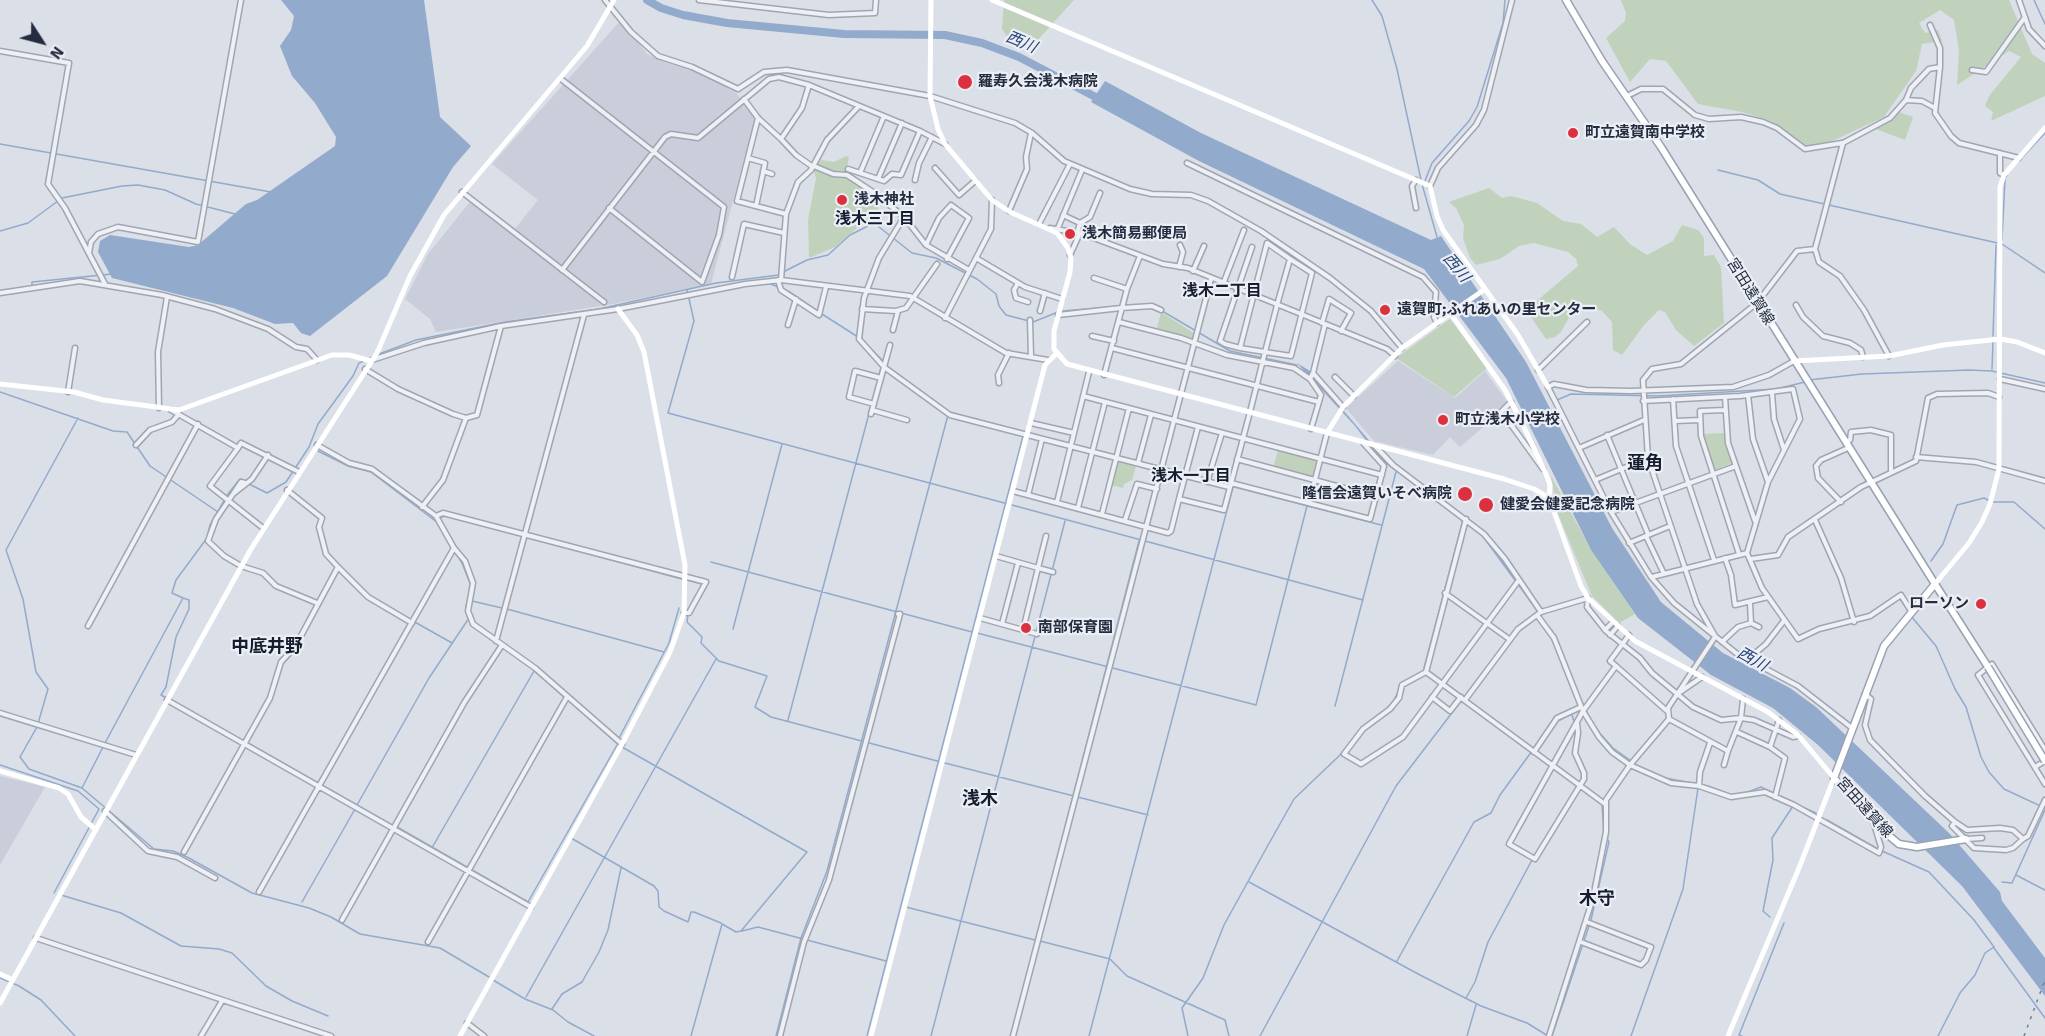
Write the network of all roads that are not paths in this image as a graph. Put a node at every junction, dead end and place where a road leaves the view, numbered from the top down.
1 (241, 0) edge
2 (604, 0) edge
3 (699, 0) edge
4 (876, 0) edge
5 (931, 0) edge
6 (1512, 0) edge
7 (1566, 0) edge
8 (2019, 0) edge
9 (997, 1) edge
10 (613, 3) edge
11 (2025, 17) junction
12 (1930, 25) dead end
13 (2045, 46) edge
14 (0, 51) edge
15 (1940, 67) junction
16 (1972, 70) dead end
17 (561, 79) junction
18 (810, 85) junction
19 (930, 96) junction
20 (1628, 96) junction
21 (744, 99) junction
22 (1906, 100) junction
23 (860, 106) junction
24 (1935, 108) junction
25 (884, 116) junction
26 (758, 118) junction
27 (902, 123) junction
28 (2045, 128) edge
29 (920, 131) junction
30 (1031, 132) junction
31 (932, 137) junction
32 (781, 139) junction
33 (1843, 143) junction
34 (945, 144) junction
35 (654, 152) junction
36 (2000, 153) junction
37 (748, 158) junction
38 (2019, 158) junction
39 (1187, 163) dead end
40 (1070, 164) junction
41 (813, 166) junction
42 (934, 168) dead end
43 (848, 169) dead end
44 (1082, 170) junction
45 (763, 171) junction
46 (861, 173) junction
47 (772, 174) dead end
48 (2004, 175) junction
49 (878, 179) junction
50 (1416, 179) junction
51 (915, 180) dead end
52 (975, 181) junction
53 (1431, 186) junction
54 (462, 192) junction
55 (1100, 193) dead end
56 (992, 200) junction
57 (756, 206) junction
58 (609, 208) junction
59 (1416, 208) dead end
60 (1009, 211) junction
61 (786, 214) junction
62 (1062, 215) junction
63 (904, 216) junction
64 (1080, 223) junction
65 (1039, 224) junction
66 (1049, 228) junction
67 (1058, 228) junction
68 (1244, 230) dead end
69 (784, 233) junction
70 (1078, 233) junction
71 (926, 245) junction
72 (1180, 245) dead end
73 (1204, 246) dead end
74 (1252, 247) dead end
75 (1815, 249) junction
76 (89, 253) junction
77 (1070, 255) junction
78 (1140, 256) junction
79 (976, 258) junction
80 (947, 259) junction
81 (1290, 259) junction
82 (937, 264) dead end
83 (1179, 267) junction
84 (562, 270) junction
85 (969, 270) junction
86 (1193, 271) junction
87 (732, 277) dead end
88 (1094, 278) dead end
89 (1210, 279) junction
90 (780, 280) junction
91 (1017, 283) junction
92 (105, 284) junction
93 (1222, 284) junction
94 (826, 287) junction
95 (1127, 289) junction
96 (865, 290) junction
97 (1237, 290) junction
98 (1483, 291) junction
99 (0, 293) edge
100 (1045, 293) junction
101 (1254, 296) junction
102 (167, 297) junction
103 (915, 298) junction
104 (796, 299) junction
105 (1062, 299) junction
106 (1028, 302) dead end
107 (603, 303) dead end
108 (1757, 303) junction
109 (1277, 305) junction
110 (1796, 305) dead end
111 (1121, 308) junction
112 (618, 309) junction
113 (862, 309) junction
114 (1161, 310) dead end
115 (898, 311) junction
116 (1040, 311) dead end
117 (1059, 312) junction
118 (1451, 314) junction
119 (584, 315) junction
120 (1301, 315) junction
121 (945, 318) junction
122 (1030, 320) dead end
123 (1119, 322) junction
124 (1587, 322) dead end
125 (1437, 323) junction
126 (1324, 324) junction
127 (788, 325) dead end
128 (501, 326) junction
129 (893, 330) dead end
130 (1341, 331) junction
131 (1092, 336) dead end
132 (2000, 339) junction
133 (1114, 341) junction
134 (1195, 342) junction
135 (890, 345) dead end
136 (75, 348) dead end
137 (1112, 348) junction
138 (1240, 348) junction
139 (1402, 348) junction
140 (1265, 352) junction
141 (1008, 353) junction
142 (1057, 353) junction
143 (2045, 353) edge
144 (1031, 356) junction
145 (1395, 356) junction
146 (1889, 356) junction
147 (1863, 358) junction
148 (317, 360) junction
149 (1048, 360) junction
150 (371, 361) junction
151 (1263, 361) junction
152 (1794, 361) junction
153 (884, 367) junction
154 (1188, 368) junction
155 (365, 369) junction
156 (1538, 370) junction
157 (1089, 372) junction
158 (1312, 373) junction
159 (1104, 376) junction
160 (1335, 377) dead end
161 (881, 378) junction
162 (1310, 379) junction
163 (2000, 379) junction
164 (999, 383) dead end
165 (0, 384) edge
166 (1256, 386) junction
167 (1548, 387) junction
168 (1643, 389) junction
169 (2045, 390) edge
170 (68, 392) junction
171 (1772, 393) junction
172 (1748, 395) junction
173 (1083, 396) junction
174 (1181, 396) junction
175 (1354, 396) junction
176 (1725, 397) junction
177 (1999, 397) junction
178 (1673, 399) junction
179 (1643, 401) junction
180 (1106, 402) junction
181 (1319, 402) junction
182 (1511, 402) junction
183 (874, 404) junction
184 (1344, 407) junction
185 (159, 408) junction
186 (1129, 408) junction
187 (170, 410) junction
188 (1725, 410) junction
189 (1250, 412) junction
190 (179, 414) junction
191 (1151, 415) junction
192 (466, 418) junction
193 (907, 420) dead end
194 (1644, 420) junction
195 (1700, 420) junction
196 (1175, 421) junction
197 (1675, 421) junction
198 (1031, 423) junction
199 (198, 424) junction
200 (1198, 427) junction
201 (1311, 429) junction
202 (1074, 433) junction
203 (1222, 433) junction
204 (1327, 433) junction
205 (1607, 435) junction
206 (1028, 436) junction
207 (1243, 438) junction
208 (1042, 439) junction
209 (1364, 444) junction
210 (136, 445) dead end
211 (316, 445) junction
212 (1071, 446) junction
213 (1375, 446) junction
214 (1847, 446) junction
215 (238, 448) junction
216 (1579, 448) junction
217 (1784, 450) junction
218 (1094, 452) junction
219 (268, 455) junction
220 (1916, 457) junction
221 (1116, 458) junction
222 (1648, 458) junction
223 (1237, 459) junction
224 (1321, 459) junction
225 (1138, 463) junction
226 (1736, 466) junction
227 (1162, 469) junction
228 (1621, 469) junction
229 (1999, 469) junction
230 (1545, 471) junction
231 (299, 472) junction
232 (1891, 472) junction
233 (1712, 474) junction
234 (1382, 475) junction
235 (1185, 476) junction
236 (1594, 480) junction
237 (2045, 481) edge
238 (1207, 482) junction
239 (1315, 482) junction
240 (1688, 482) junction
241 (1768, 482) junction
242 (1869, 482) junction
243 (1230, 485) junction
244 (1157, 489) junction
245 (287, 490) junction
246 (1013, 491) junction
247 (1659, 492) junction
248 (1028, 495) junction
249 (1377, 497) junction
250 (1549, 498) junction
251 (1179, 500) junction
252 (1057, 502) junction
253 (1634, 502) junction
254 (1841, 502) junction
255 (228, 503) junction
256 (1309, 503) junction
257 (422, 507) junction
258 (1078, 508) junction
259 (1611, 512) junction
260 (1102, 514) junction
261 (436, 516) junction
262 (1466, 519) junction
263 (1125, 520) junction
264 (1815, 520) junction
265 (1755, 522) junction
266 (1147, 526) junction
267 (1671, 526) junction
268 (263, 528) junction
269 (526, 534) junction
270 (1647, 535) junction
271 (1046, 536) dead end
272 (1629, 543) junction
273 (454, 548) junction
274 (1739, 554) junction
275 (1747, 554) junction
276 (996, 556) junction
277 (1725, 558) junction
278 (1751, 558) junction
279 (1714, 560) junction
280 (1018, 563) junction
281 (241, 566) junction
282 (338, 567) junction
283 (1038, 568) junction
284 (1685, 568) junction
285 (1053, 572) dead end
286 (1664, 574) junction
287 (686, 577) junction
288 (1651, 577) junction
289 (1519, 580) junction
290 (1935, 584) junction
291 (1445, 593) junction
292 (1768, 597) junction
293 (1588, 598) junction
294 (317, 603) junction
295 (1750, 603) junction
296 (1911, 611) junction
297 (684, 613) junction
298 (898, 614) dead end
299 (1539, 614) junction
300 (979, 618) junction
301 (1783, 622) junction
302 (1854, 622) junction
303 (412, 623) junction
304 (1487, 623) junction
305 (1751, 623) junction
306 (1002, 624) junction
307 (1616, 624) junction
308 (88, 626) dead end
309 (1759, 627) dead end
310 (1023, 630) junction
311 (1605, 630) junction
312 (1037, 634) dead end
313 (1610, 635) junction
314 (1629, 635) junction
315 (1714, 638) junction
316 (1509, 639) junction
317 (496, 640) junction
318 (1722, 642) junction
319 (1621, 644) junction
320 (502, 645) junction
321 (1747, 660) junction
322 (1616, 666) junction
323 (1988, 667) junction
324 (1694, 670) junction
325 (1426, 672) junction
326 (1702, 678) junction
327 (1442, 683) junction
328 (1864, 693) junction
329 (1677, 694) junction
330 (567, 697) junction
331 (1431, 697) junction
332 (1463, 698) junction
333 (167, 699) junction
334 (1743, 699) junction
335 (1582, 709) junction
336 (1667, 711) junction
337 (0, 713) edge
338 (1741, 718) junction
339 (1669, 719) junction
340 (1779, 720) junction
341 (1576, 723) junction
342 (1852, 728) junction
343 (1776, 729) junction
344 (1737, 732) junction
345 (1799, 736) junction
346 (244, 743) junction
347 (1710, 743) junction
348 (622, 744) junction
349 (1770, 747) junction
350 (2045, 750) edge
351 (1534, 752) junction
352 (1728, 752) junction
353 (136, 754) junction
354 (2045, 761) edge
355 (1630, 765) junction
356 (1724, 765) dead end
357 (1552, 766) junction
358 (2035, 767) junction
359 (0, 771) edge
360 (1834, 778) junction
361 (2045, 784) edge
362 (319, 786) junction
363 (1699, 786) junction
364 (1580, 787) junction
365 (1774, 797) junction
366 (2045, 800) edge
367 (1605, 804) junction
368 (104, 811) junction
369 (1818, 819) junction
370 (1872, 820) junction
371 (1955, 822) junction
372 (94, 829) junction
373 (393, 829) junction
374 (1983, 838) dead end
375 (2023, 838) junction
376 (1966, 839) junction
377 (184, 852) dead end
378 (469, 872) junction
379 (215, 878) dead end
380 (259, 892) dead end
381 (531, 907) junction
382 (342, 920) dead end
383 (1587, 922) junction
384 (36, 938) junction
385 (428, 942) dead end
386 (1581, 942) junction
387 (0, 974) edge
388 (13, 980) junction
389 (222, 1001) junction
390 (0, 1003) edge
391 (467, 1023) junction
392 (201, 1036) edge
393 (331, 1036) edge
394 (460, 1036) edge
395 (484, 1036) edge
396 (780, 1036) edge
397 (871, 1036) edge
398 (1013, 1036) edge
399 (1549, 1036) edge
400 (1728, 1036) edge

1 - 76 street
2 - 10 street
3 - 4 street
5 - 19 street
6 - 53 street
7 - 20 main road, 宮田遠賀線
8 - 11 street
9 - 50 street
10 - 17 street
10 - 19 street
11 - 13 street
11 - 16 street
12 - 15 street
14 - 76 street
15 - 22 street
15 - 24 street
17 - 35 street
17 - 54 street
18 - 21 street
18 - 23 street
18 - 32 street
19 - 30 street
19 - 34 street
20 - 33 street
20 - 108 main road, 宮田遠賀線
21 - 26 street
21 - 35 street
22 - 24 street
22 - 33 street
23 - 25 street
23 - 41 street
24 - 36 street
25 - 27 street
25 - 46 street
26 - 32 street
26 - 37 street
27 - 29 street
27 - 49 street
28 - 38 street
29 - 31 street
29 - 49 street
30 - 40 street
30 - 60 street
31 - 34 street
31 - 51 street
32 - 41 street
33 - 75 street
34 - 52 street
35 - 58 street
35 - 58 street
36 - 38 street
36 - 48 street
37 - 45 street
37 - 57 street
38 - 48 street
39 - 125 street
40 - 44 street
40 - 65 street
41 - 61 street
41 - 63 street
42 - 52 street
43 - 46 street
44 - 62 street
44 - 139 street
45 - 47 street
45 - 57 street
46 - 49 street
48 - 132 street
50 - 53 street
50 - 59 street
52 - 56 street
53 - 98 street
54 - 84 street
54 - 150 street
55 - 64 street
56 - 60 street
56 - 79 street
57 - 61 street
58 - 84 street
60 - 65 street
61 - 69 street
62 - 64 street
62 - 67 street
63 - 71 street
63 - 96 street
64 - 70 street
65 - 66 street
66 - 67 street
66 - 77 street
67 - 70 street
68 - 93 street
69 - 87 street
69 - 90 street
70 - 77 street
70 - 78 street
71 - 80 street
71 - 80 street
72 - 83 street
73 - 86 street
74 - 97 street
75 - 108 street
75 - 146 street
76 - 92 street
77 - 105 street
78 - 83 street
78 - 95 street
79 - 85 street
79 - 91 street
80 - 85 street
81 - 101 street
81 - 109 street
81 - 120 street
82 - 103 street
83 - 86 street
84 - 107 street
85 - 121 street
86 - 89 street
88 - 95 street
89 - 93 street
89 - 134 street
90 - 94 street
90 - 104 street
90 - 112 street
91 - 100 street
91 - 106 street
92 - 99 street
92 - 102 street
93 - 97 street
94 - 96 street
94 - 104 street
95 - 111 street
96 - 103 street
96 - 113 street
97 - 101 street
97 - 138 street
98 - 118 street
98 - 156 street
100 - 105 street
100 - 116 street
101 - 109 street
101 - 138 street
102 - 148 street
102 - 185 street
103 - 115 street
103 - 121 street
104 - 127 street
105 - 117 street
108 - 152 main road, 宮田遠賀線
108 - 168 street
109 - 120 street
109 - 140 street
110 - 147 street
111 - 114 street
111 - 117 street
111 - 123 street
112 - 119 street
112 - 287 street
113 - 115 street
113 - 153 street
115 - 129 street
117 - 142 street
118 - 125 street
118 - 182 street
119 - 128 street
119 - 269 street
120 - 126 street
120 - 140 street
121 - 141 street
122 - 144 street
123 - 133 street
123 - 134 street
124 - 156 street
125 - 139 street
126 - 130 street
126 - 130 street
126 - 158 street
128 - 150 street
128 - 192 street
130 - 145 street
131 - 133 street
132 - 143 street
132 - 146 street
132 - 163 street
133 - 137 street
134 - 151 street
134 - 154 street
135 - 153 street
136 - 170 street
137 - 154 street
137 - 159 street
138 - 140 street
139 - 145 street
140 - 151 street
141 - 144 street
141 - 164 street
142 - 149 street
142 - 157 street
144 - 149 street
145 - 175 street
146 - 147 street
147 - 152 street
148 - 150 street
148 - 187 street
149 - 198 street
150 - 155 street
151 - 162 street
151 - 166 street
152 - 168 street
152 - 214 main road, 宮田遠賀線
153 - 161 street
153 - 206 street
154 - 166 street
154 - 174 street
155 - 192 street
155 - 211 street
156 - 167 street
157 - 159 street
157 - 173 street
158 - 162 street
158 - 184 street
159 - 174 street
160 - 175 street
161 - 183 street
161 - 183 street
162 - 181 street
163 - 169 street
163 - 177 street
165 - 170 street
166 - 181 street
166 - 189 street
167 - 168 street
167 - 216 street
168 - 179 street
170 - 185 street
171 - 172 street
171 - 217 street
171 - 217 street
172 - 176 street
172 - 241 street
173 - 180 street
173 - 202 street
174 - 189 street
174 - 196 street
175 - 184 street
176 - 178 street
176 - 188 street
177 - 220 street
177 - 229 street
178 - 179 street
178 - 197 street
179 - 194 street
180 - 186 street
180 - 218 street
181 - 201 street
182 - 230 street
182 - 230 street
183 - 193 street
184 - 204 street
185 - 187 street
186 - 191 street
186 - 221 street
187 - 190 street
188 - 195 street
188 - 226 street
189 - 201 street
189 - 207 street
190 - 199 street
190 - 210 street
191 - 196 street
191 - 225 street
192 - 257 street
194 - 205 street
194 - 222 street
195 - 197 street
195 - 233 street
196 - 200 street
196 - 227 street
197 - 240 street
198 - 202 street
198 - 206 street
199 - 215 street
199 - 308 street
200 - 203 street
200 - 235 street
201 - 204 street
202 - 212 street
203 - 207 street
203 - 238 street
204 - 209 street
204 - 224 street
205 - 216 street
205 - 228 street
206 - 208 street
206 - 246 street
207 - 223 street
207 - 224 street
208 - 212 street
208 - 248 street
209 - 213 street
209 - 234 street
211 - 231 street
211 - 257 street
212 - 218 street
212 - 252 street
213 - 250 street
213 - 262 street
214 - 232 street
214 - 242 main road, 宮田遠賀線
214 - 254 street
215 - 219 street
215 - 255 street
216 - 236 street
217 - 241 street
218 - 221 street
218 - 258 street
219 - 231 street
219 - 255 street
220 - 229 street
220 - 232 street
221 - 225 street
221 - 260 street
222 - 228 street
222 - 247 street
223 - 239 street
223 - 243 street
224 - 234 street
224 - 239 street
225 - 227 street
226 - 233 street
226 - 265 street
227 - 235 street
227 - 244 street
228 - 236 street
228 - 253 street
229 - 237 street
229 - 290 street
230 - 250 street
231 - 245 street
232 - 242 street
233 - 240 street
233 - 274 street
234 - 249 street
235 - 238 street
235 - 251 street
236 - 259 street
238 - 243 street
239 - 249 street
239 - 256 street
240 - 247 street
240 - 279 street
241 - 265 street
242 - 254 street
242 - 290 main road, 宮田遠賀線
243 - 251 street
243 - 256 street
244 - 263 street
244 - 266 street
245 - 268 street
245 - 282 street
246 - 248 street
246 - 276 street
247 - 253 street
247 - 267 street
248 - 252 street
249 - 256 street
250 - 293 street
251 - 266 street
252 - 258 street
253 - 259 street
253 - 270 street
254 - 264 street
255 - 268 street
255 - 281 street
257 - 261 street
258 - 260 street
259 - 272 street
260 - 263 street
261 - 269 street
261 - 273 street
262 - 289 street
262 - 291 street
263 - 266 street
264 - 278 street
264 - 302 street
265 - 275 street
266 - 398 street
267 - 270 street
267 - 284 street
268 - 281 street
269 - 287 street
269 - 317 street
270 - 272 street
270 - 286 street
271 - 283 street
272 - 288 street
273 - 303 street
273 - 317 street
274 - 275 street
274 - 277 street
275 - 278 street
276 - 280 street
276 - 300 street
277 - 279 street
277 - 295 street
278 - 292 street
279 - 284 street
280 - 283 street
280 - 306 street
281 - 294 street
281 - 333 street
282 - 294 street
282 - 303 street
283 - 285 street
283 - 310 street
284 - 286 street
284 - 315 street
286 - 288 street
287 - 297 street
287 - 297 street
288 - 315 street
289 - 299 street
289 - 304 street
290 - 296 main road, 宮田遠賀線
290 - 323 main road, 宮田遠賀線
291 - 304 street
291 - 325 street
292 - 295 street
292 - 301 street
293 - 299 street
293 - 307 street
293 - 311 street
294 - 346 street
295 - 305 street
296 - 302 street
296 - 328 main road, 宮田遠賀線
297 - 348 street
298 - 396 street
299 - 316 street
299 - 335 street
300 - 306 street
300 - 397 street
301 - 302 street
301 - 321 street
303 - 362 street
304 - 316 street
304 - 327 street
305 - 309 street
305 - 318 street
306 - 310 street
307 - 311 street
307 - 313 street
307 - 314 street
310 - 312 street
311 - 313 street
313 - 319 street
314 - 319 street
314 - 324 street
315 - 318 street
315 - 324 street
316 - 332 street
317 - 320 street
318 - 321 street
319 - 322 street
319 - 329 street
320 - 330 street
320 - 373 street
321 - 342 street
322 - 335 street
322 - 336 street
323 - 350 street
323 - 354 main road, 宮田遠賀線, bridge
323 - 358 street
324 - 326 street
324 - 329 street
325 - 327 street
325 - 331 street
326 - 329 street
326 - 334 street
327 - 331 street
327 - 332 street
328 - 342 main road, 宮田遠賀線
328 - 371 street
329 - 336 street
329 - 338 street
330 - 348 street
330 - 378 street
331 - 332 street
332 - 351 street
333 - 346 street
333 - 353 street
334 - 338 street
334 - 340 street
335 - 341 street
335 - 351 street
335 - 355 street
336 - 339 street
337 - 353 street
338 - 343 street
338 - 344 street
339 - 347 street
339 - 355 street
340 - 343 street
340 - 345 street
341 - 357 street
341 - 364 street
342 - 360 main road, 宮田遠賀線
343 - 345 street
343 - 349 street
344 - 349 street
344 - 352 street
345 - 360 street
346 - 362 street
346 - 377 street
347 - 352 street
347 - 363 street
348 - 381 street
349 - 365 street
351 - 357 street
352 - 356 street
353 - 368 street
354 - 358 street
355 - 363 street
355 - 367 street
357 - 364 street
357 - 364 street
358 - 361 street
359 - 372 street
360 - 369 street
360 - 370 main road, 宮田遠賀線
362 - 373 street
362 - 380 street
363 - 365 street
364 - 367 street
365 - 369 street
366 - 375 street
367 - 383 street
368 - 372 street
368 - 379 street
369 - 370 street
369 - 400 street
370 - 376 main road, 宮田遠賀線
371 - 375 street
371 - 376 street
372 - 384 street
373 - 378 street
373 - 382 street
374 - 376 street
375 - 376 street
378 - 381 street
378 - 385 street
381 - 391 street
383 - 386 street
383 - 386 street
384 - 388 street
384 - 389 street
386 - 399 street
387 - 388 street
388 - 390 street
389 - 392 street
389 - 393 street
391 - 394 street
391 - 395 street

